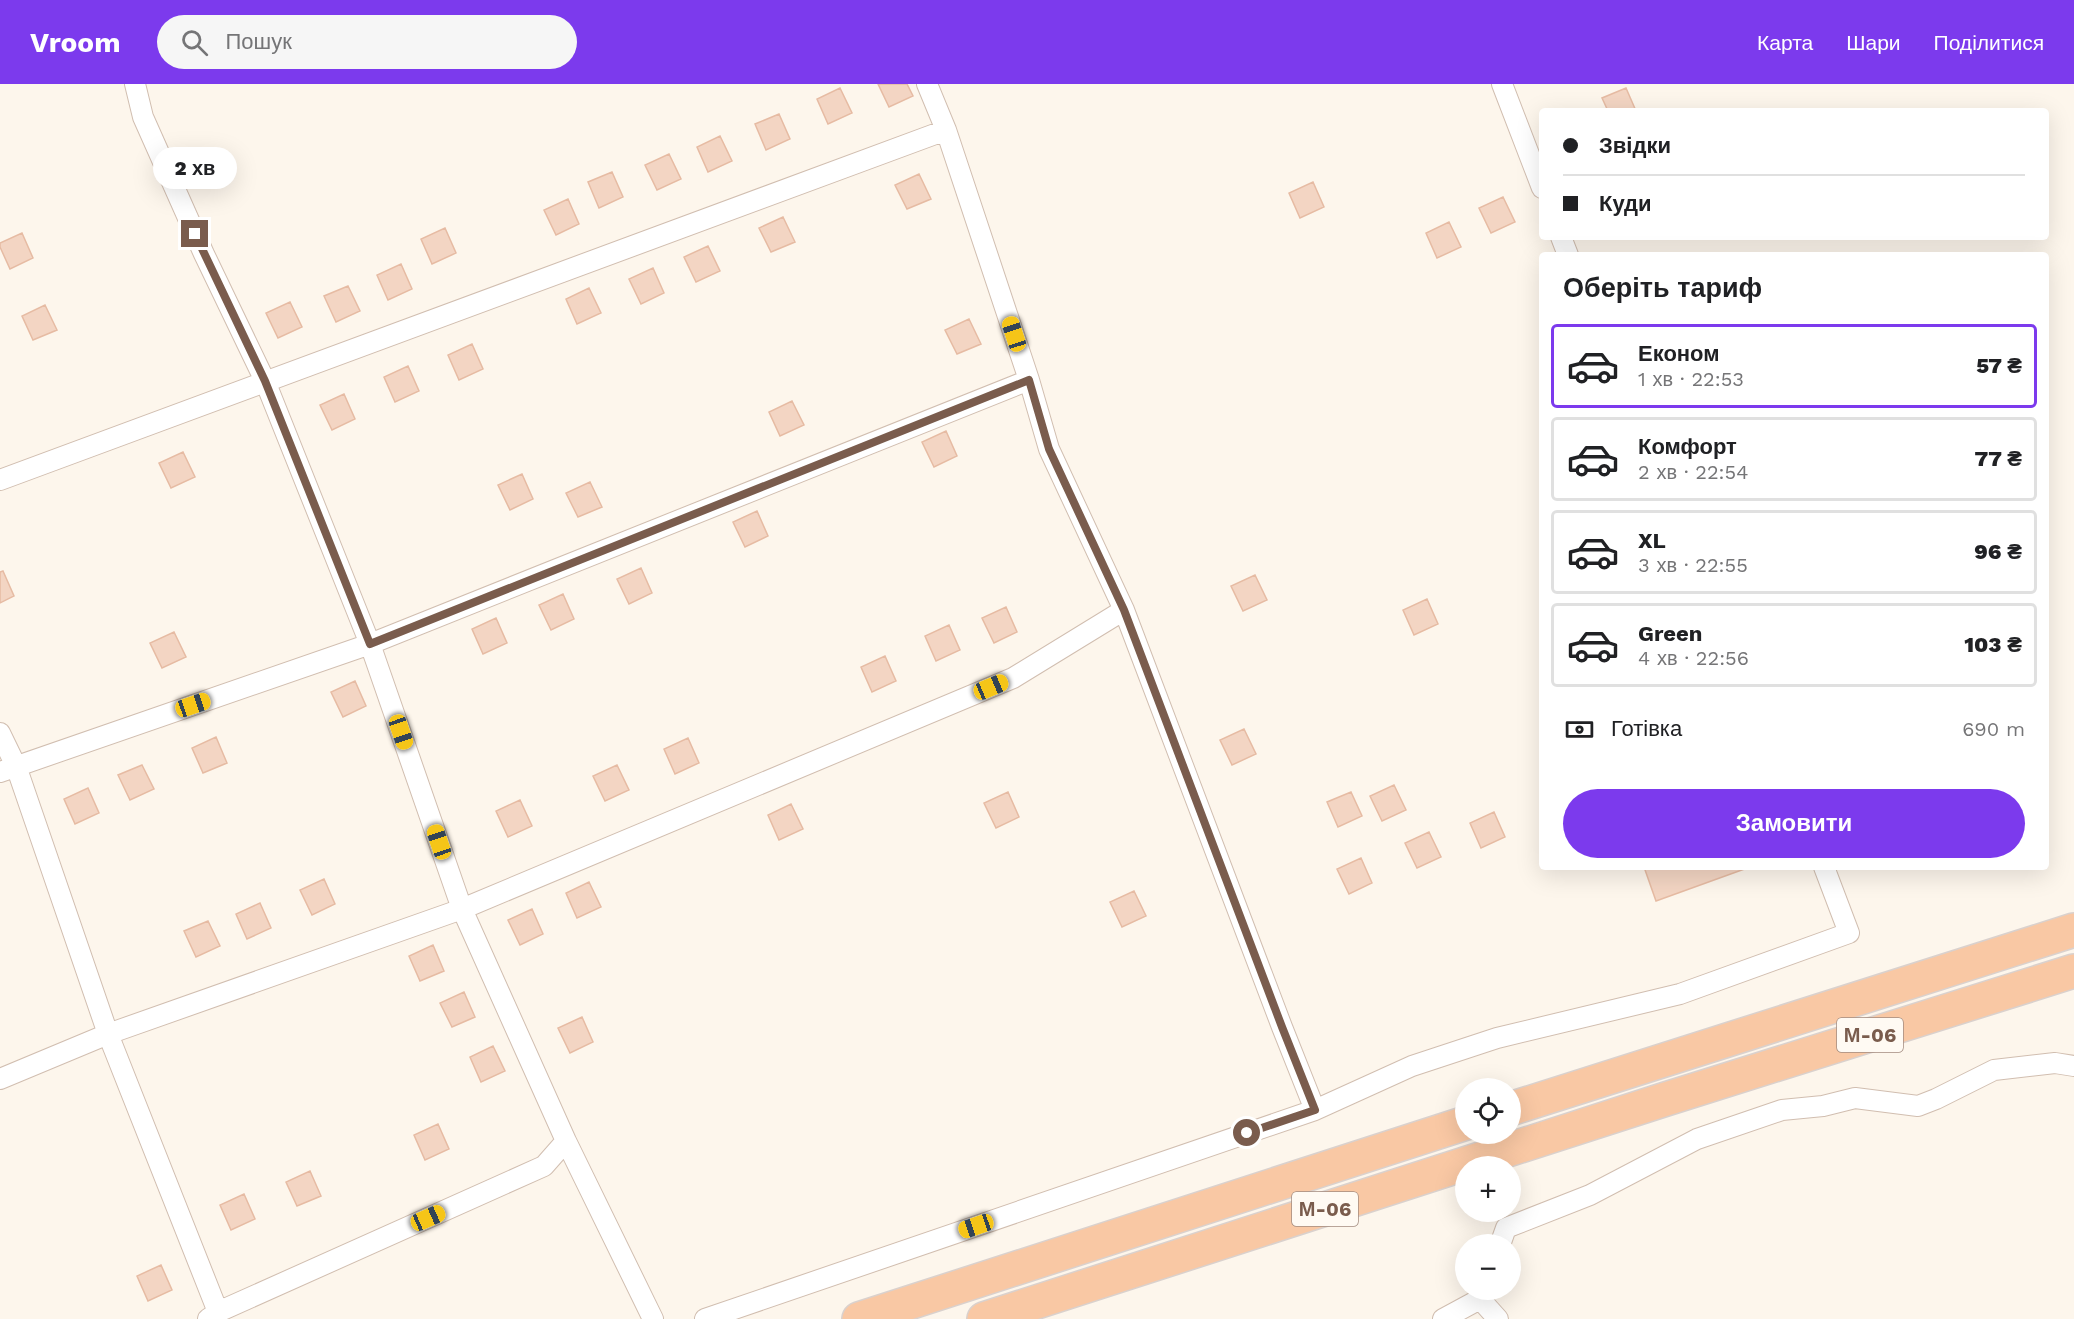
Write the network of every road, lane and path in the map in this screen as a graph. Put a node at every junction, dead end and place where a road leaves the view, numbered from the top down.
1 (135, 84) edge
2 (927, 84) edge
3 (1502, 84) edge
4 (946, 130) junction
5 (1539, 180) edge
6 (1029, 380) junction
7 (265, 381) junction
8 (0, 480) edge
9 (1124, 610) junction
10 (370, 644) junction
11 (0, 733) edge
12 (8, 769) edge
13 (1825, 870) edge
14 (462, 909) junction
15 (2074, 930) edge
16 (2074, 971) edge
17 (108, 1034) junction
18 (2074, 1066) edge
19 (0, 1079) edge
20 (1521, 1106) edge
21 (1315, 1110) junction
22 (1455, 1128) edge
23 (567, 1141) junction
24 (1504, 1234) edge
25 (1472, 1300) edge
26 (1485, 1300) edge
27 (213, 1316) edge
28 (653, 1319) edge
29 (705, 1319) edge
30 (859, 1319) edge
31 (984, 1319) edge
32 (1443, 1319) edge
33 (1498, 1319) edge

1 - 7 street
2 - 4 street
3 - 5 street
4 - 6 street
4 - 7 street
6 - 9 street
6 - 10 street
7 - 8 street
7 - 10 street
9 - 14 street
9 - 21 street
10 - 12 street
10 - 14 street
11 - 12 street
12 - 17 street
13 - 21 street
14 - 17 street
14 - 23 street
15 - 20 highway, М-06
16 - 31 highway, М-06
17 - 19 street
17 - 27 street
18 - 24 street
21 - 29 street
22 - 30 highway, М-06
23 - 27 street
23 - 28 street
25 - 32 street
26 - 33 street

